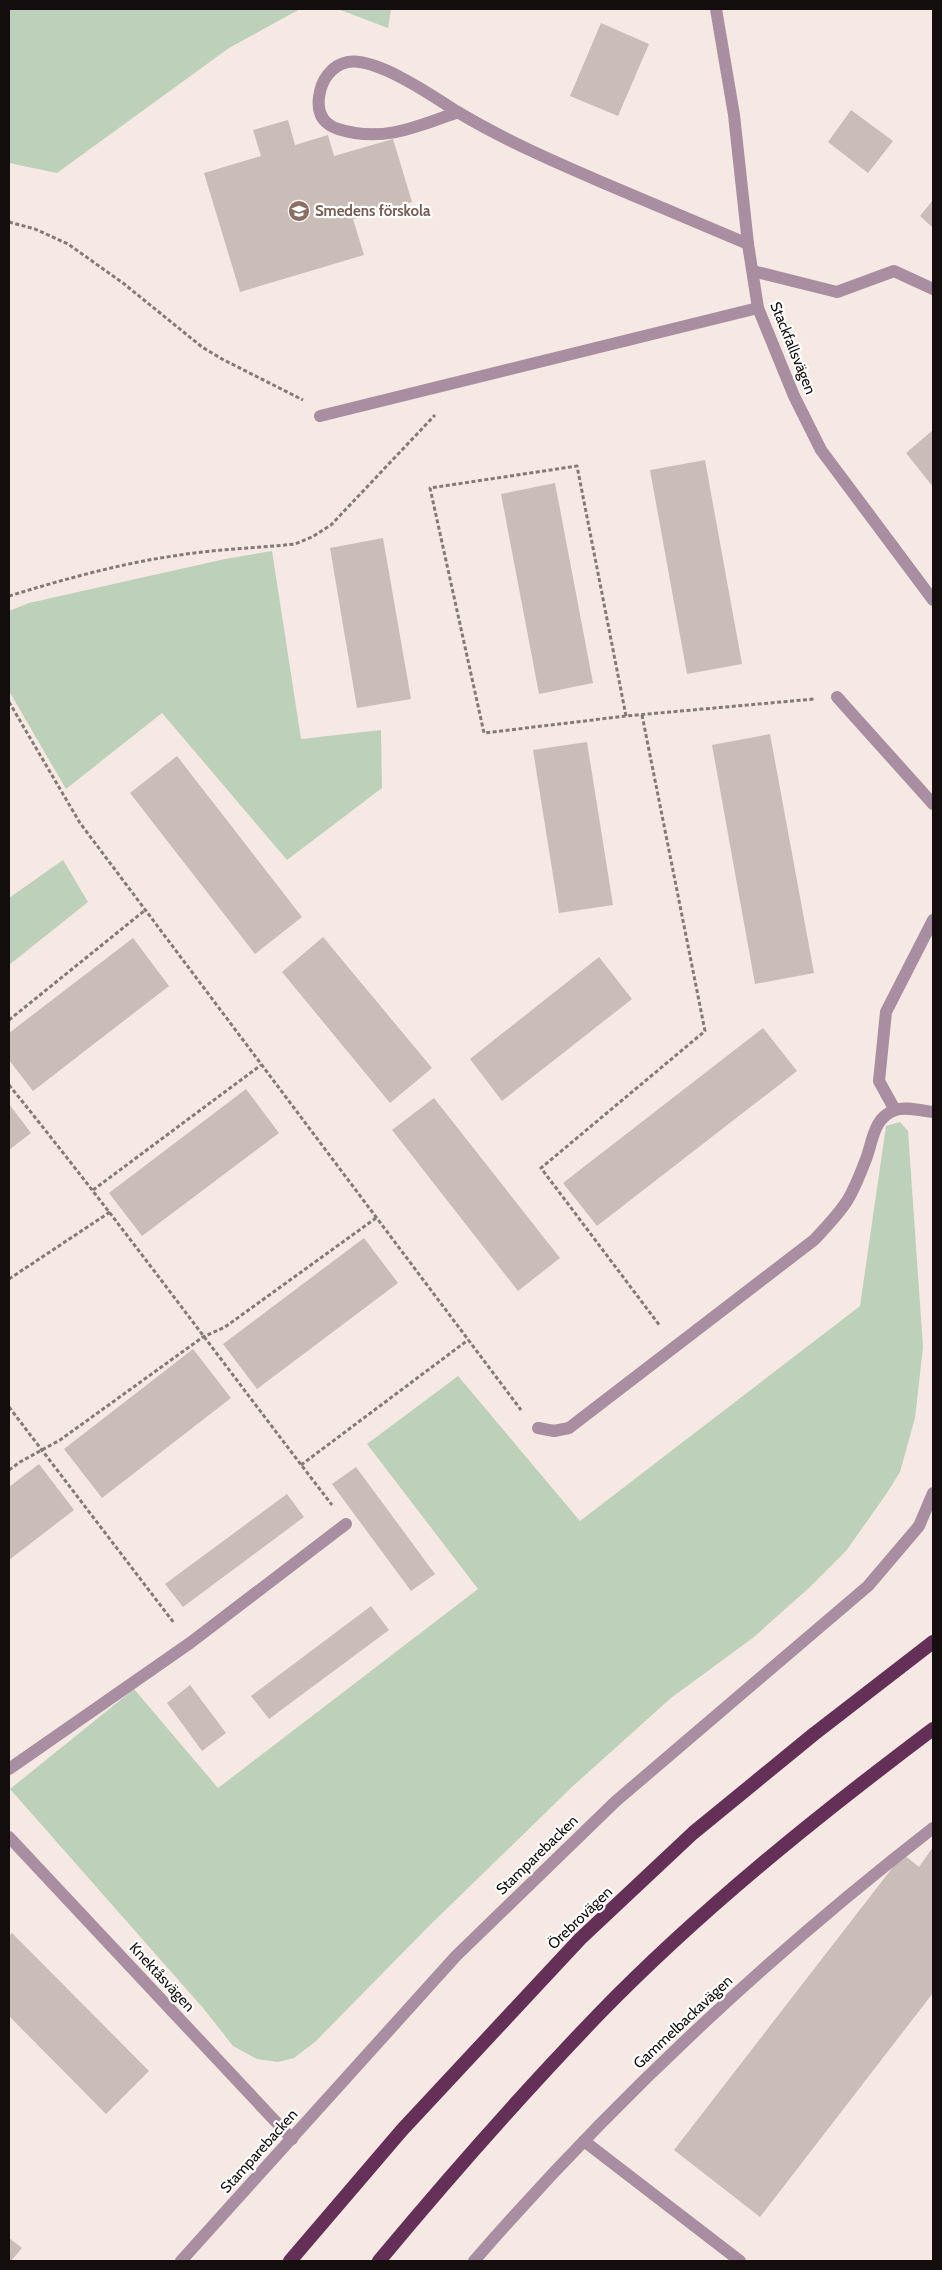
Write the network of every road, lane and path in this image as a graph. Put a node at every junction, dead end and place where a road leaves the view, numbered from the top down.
1 (716, 9) edge
2 (458, 112) junction
3 (9, 222) edge
4 (748, 244) junction
5 (753, 271) junction
6 (933, 288) edge
7 (758, 308) junction
8 (436, 415) dead end
9 (320, 416) joint
10 (9, 596) edge
11 (933, 600) edge
12 (837, 697) joint
13 (9, 702) edge
14 (642, 715) junction
15 (626, 716) junction
16 (933, 804) edge
17 (144, 911) junction
18 (933, 920) edge
19 (9, 1020) edge
20 (261, 1065) junction
21 (9, 1085) edge
22 (895, 1110) junction
23 (933, 1112) edge
24 (94, 1190) junction
25 (110, 1212) junction
26 (376, 1218) junction
27 (9, 1279) edge
28 (203, 1337) junction
29 (468, 1340) junction
30 (675, 1346) junction
31 (9, 1408) edge
32 (538, 1428) joint
33 (42, 1450) junction
34 (301, 1465) junction
35 (9, 1470) edge
36 (933, 1494) edge
37 (346, 1524) joint
38 (933, 1642) edge
39 (190, 1643) junction
40 (933, 1729) edge
41 (9, 1769) edge
42 (933, 1828) edge
43 (9, 1837) edge
44 (292, 2139) junction
45 (584, 2141) junction
46 (181, 2261) edge
47 (290, 2261) edge
48 (379, 2261) edge
49 (474, 2261) edge
50 (740, 2261) edge

1 - 4 street, Stackfallsvägen
2 - 2 street
2 - 4 street
3 - 9 path
4 - 5 street, Stackfallsvägen
5 - 6 street
5 - 7 street, Stackfallsvägen
7 - 9 street
7 - 11 street, Stackfallsvägen
8 - 10 path
12 - 14 path
12 - 16 street
13 - 17 path
14 - 15 path
14 - 30 path
15 - 15 path
17 - 19 path
17 - 20 path
18 - 22 street
20 - 24 path
20 - 26 path
21 - 24 path
22 - 23 street
22 - 30 street
24 - 25 path
25 - 27 path
25 - 28 path
26 - 28 path
26 - 29 path
28 - 33 path
28 - 34 path
29 - 32 path
29 - 34 path
30 - 32 street
31 - 33 path
33 - 35 path
33 - 39 path
34 - 37 path
36 - 44 street, Stamparebacken
37 - 39 street
38 - 47 highway, Örebrovägen
39 - 41 street
40 - 48 highway
42 - 45 street, Gammelbackavägen
43 - 44 street, Knektåsvägen
44 - 46 street, Stamparebacken
45 - 49 street, Gammelbackavägen
45 - 50 street

